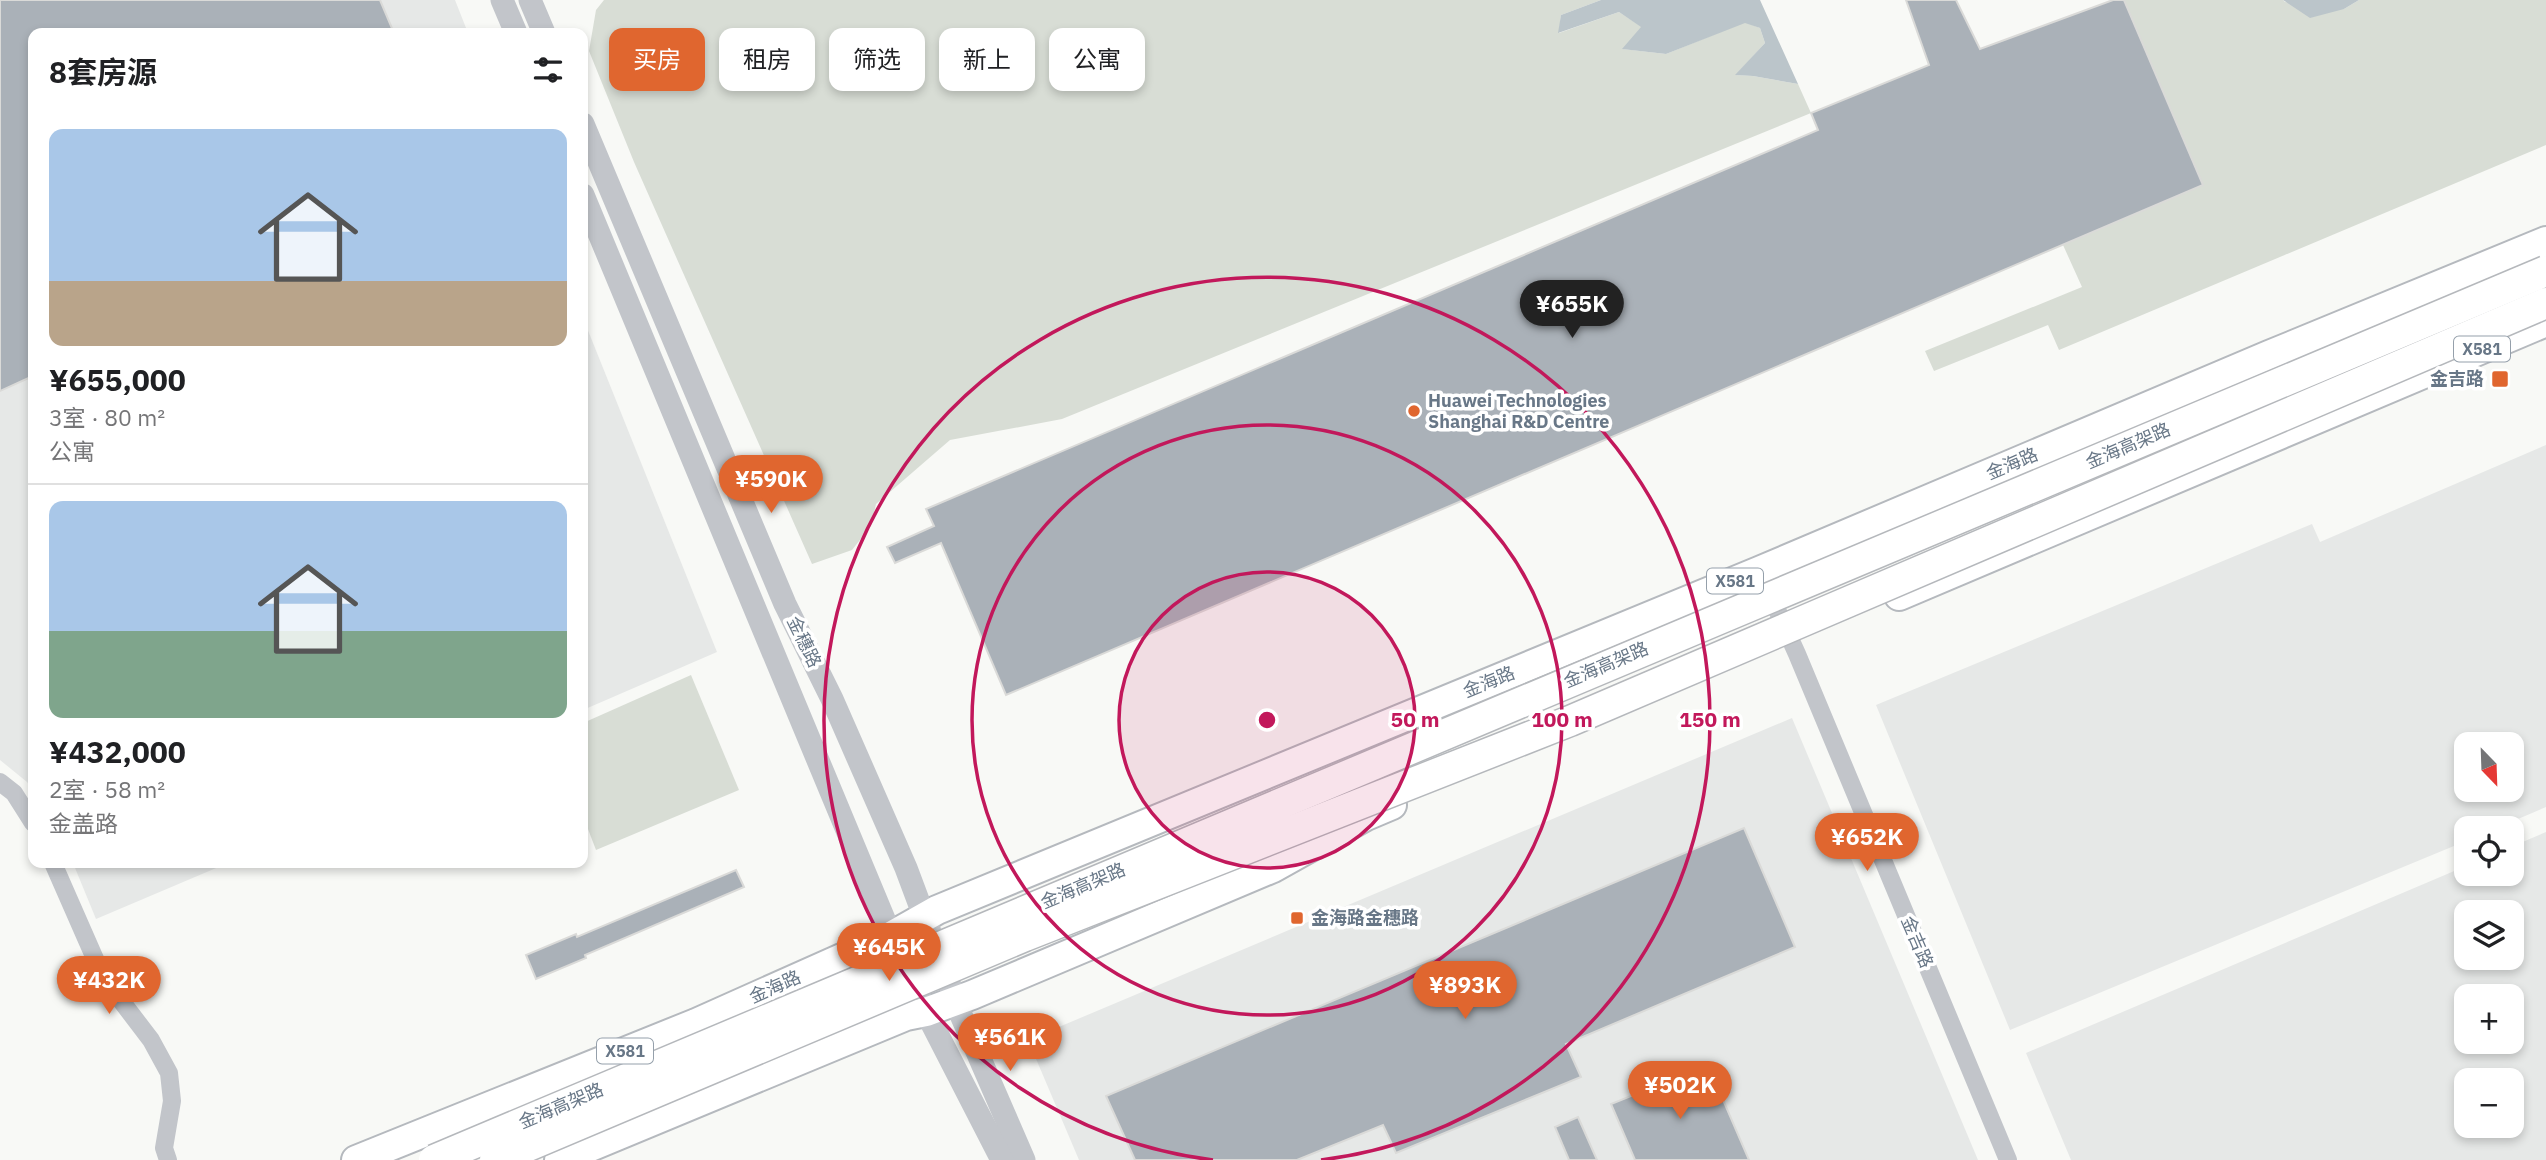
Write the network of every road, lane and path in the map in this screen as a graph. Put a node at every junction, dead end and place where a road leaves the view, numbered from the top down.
1 (502, 0) edge
2 (530, 0) edge
3 (514, 28) edge
4 (542, 28) edge
5 (588, 136) edge
6 (588, 207) edge
7 (2546, 241) edge
8 (2546, 271) edge
9 (2546, 303) edge
10 (2546, 322) edge
11 (1759, 571) junction
12 (1790, 640) junction
13 (0, 782) edge
14 (28, 816) edge
15 (55, 868) edge
16 (922, 916) junction
17 (1107, 920) dead end
18 (891, 936) junction
19 (956, 1001) junction
20 (926, 1013) junction
21 (168, 1160) edge
22 (356, 1160) edge
23 (434, 1160) edge
24 (495, 1160) edge
25 (517, 1160) edge
26 (558, 1160) edge
27 (1002, 1160) edge
28 (1024, 1160) edge
29 (2008, 1160) edge

1 - 3 street
2 - 4 street
5 - 16 street, 金穗路
6 - 18 street, 金穗路
7 - 11 main road, 金海路 / X581
8 - 23 highway, 金海高架路, bridge
9 - 24 highway, 金海高架路, bridge
10 - 12 main road, X581
11 - 12 street, 金吉路
11 - 16 main road, 金海路 / X581
12 - 19 main road, X581
12 - 29 street, 金吉路
13 - 14 street
15 - 21 street
16 - 18 main road, 金海路 / X581
16 - 19 street, 金穗路
17 - 25 highway
18 - 20 street, 金穗路
18 - 22 main road, 金海路 / X581
19 - 20 main road, X581
19 - 28 street, 金穗路
20 - 26 main road, X581
20 - 27 street, 金穗路

